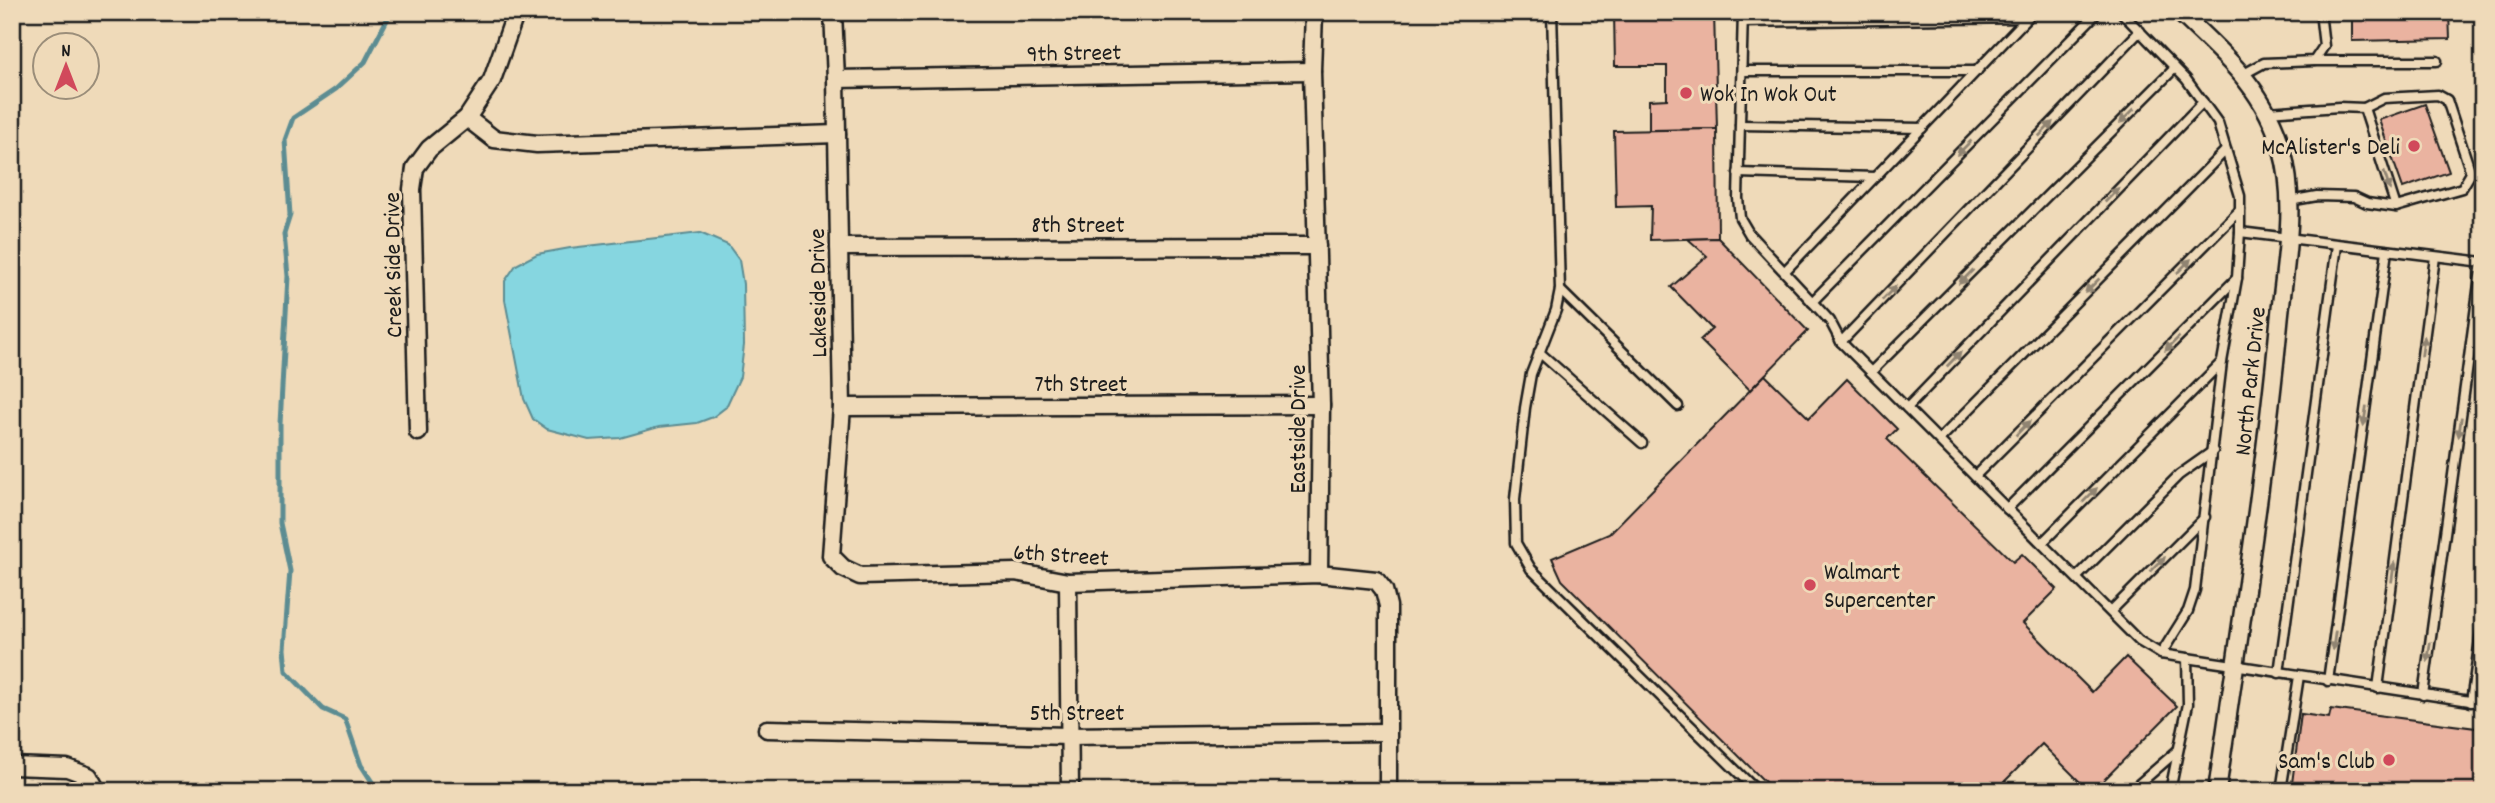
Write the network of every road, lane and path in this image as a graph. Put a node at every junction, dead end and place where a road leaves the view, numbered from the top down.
1 (516, 12) edge
2 (833, 12) edge
3 (1314, 12) edge
4 (1552, 12) edge
5 (1743, 12) edge
6 (2098, 12) edge
7 (2121, 12) edge
8 (2179, 12) edge
9 (2320, 12) edge
10 (2030, 15) edge
11 (1743, 22) junction
12 (2140, 32) junction
13 (2314, 61) junction
14 (2437, 61) dead end
15 (2175, 68) junction
16 (1312, 71) junction
17 (1741, 71) junction
18 (1977, 71) junction
19 (2242, 75) junction
20 (836, 79) junction
21 (2203, 102) junction
22 (2364, 108) junction
23 (2267, 112) junction
24 (467, 118) junction
25 (1740, 125) junction
26 (1922, 128) junction
27 (837, 134) junction
28 (2226, 150) junction
29 (1738, 173) junction
30 (1875, 177) junction
31 (2289, 201) junction
32 (2396, 207) junction
33 (2240, 210) junction
34 (2240, 232) junction
35 (2287, 238) junction
36 (2337, 245) junction
37 (1317, 246) junction
38 (839, 247) junction
39 (2387, 251) junction
40 (2435, 257) junction
41 (2482, 262) edge
42 (1785, 271) junction
43 (2237, 278) junction
44 (1560, 290) junction
45 (1812, 302) junction
46 (1842, 342) junction
47 (1539, 352) junction
48 (2222, 362) junction
49 (1871, 372) junction
50 (1321, 405) junction
51 (1678, 406) dead end
52 (842, 407) junction
53 (1907, 408) junction
54 (418, 432) dead end
55 (1939, 440) junction
56 (1642, 443) dead end
57 (2213, 451) junction
58 (1975, 476) junction
59 (2007, 509) junction
60 (2205, 517) junction
61 (2042, 543) junction
62 (843, 568) joint
63 (1319, 574) junction
64 (2077, 577) junction
65 (1068, 582) junction
66 (2111, 611) junction
67 (2483, 619) edge
68 (2161, 654) junction
69 (2187, 658) junction
70 (2234, 667) junction
71 (2279, 673) junction
72 (2299, 676) junction
73 (2328, 681) junction
74 (2378, 688) junction
75 (2423, 695) junction
76 (2471, 702) junction
77 (2483, 703) edge
78 (767, 729) dead end
79 (1387, 732) junction
80 (1069, 736) junction
81 (2177, 751) junction
82 (12, 766) edge
83 (97, 791) edge
84 (1070, 791) edge
85 (1388, 791) edge
86 (1757, 791) edge
87 (2132, 791) edge
88 (2170, 791) edge
89 (2217, 791) edge
90 (2281, 791) edge

1 - 24 street, Creek Side Drive
2 - 20 street, Lakeside Drive
3 - 16 street, Eastside Drive
4 - 44 lane
5 - 11 lane
6 -> 45 lane
7 - 12 lane
8 - 19 street, North Park Drive
9 - 13 lane
10 - 11 lane
10 - 18 lane
11 - 17 lane
12 - 15 lane
46 -> 12 lane
13 - 14 lane
13 - 19 lane
15 - 21 lane
15 -> 49 lane
16 - 20 street, 9th Street
16 - 37 street, Eastside Drive
17 - 18 lane
17 - 25 lane
18 - 26 lane
19 - 23 street, North Park Drive
20 - 27 street, Lakeside Drive
21 - 28 lane
53 -> 21 lane
22 - 23 lane
22 -> 32 lane
22 - 32 lane
23 - 31 street, North Park Drive
24 - 27 street
24 - 54 street, Creek Side Drive
25 - 26 lane
25 - 29 lane
26 - 30 lane
27 - 38 street, Lakeside Drive
28 - 33 lane
28 -> 55 lane
29 - 30 lane
29 - 42 lane
30 - 42 lane
31 - 32 lane
31 - 35 street, North Park Drive
33 - 34 lane
58 -> 33 lane
34 - 35 lane
34 - 43 lane
35 - 36 lane
35 - 70 street, North Park Drive
36 - 39 lane
36 - 71 lane
37 - 38 street, 8th Street
37 - 50 street, Eastside Drive
38 - 52 street, Lakeside Drive
39 - 40 lane
39 -> 73 lane
40 - 41 lane
74 -> 40 lane
41 -> 75 lane
42 - 45 lane
43 - 48 lane
43 -> 59 lane
44 - 47 lane
44 - 51 lane
45 - 46 lane
46 - 49 lane
47 - 56 lane
47 - 86 lane
48 - 57 lane
61 -> 48 lane
49 - 53 lane
50 - 52 street, 7th Street
50 - 63 street, Eastside Drive
52 - 62 street, Lakeside Drive
53 - 55 lane
55 - 58 lane
57 - 60 lane
57 - 64 lane
58 - 59 lane
59 - 61 lane
66 -> 60 lane
60 - 68 lane
61 - 64 lane
62 - 65 street, 6th Street
63 - 65 street, 6th Street
63 - 79 street
64 - 66 lane
65 - 80 street
66 - 68 lane
67 - 76 lane
68 - 69 lane
69 - 70 lane
69 - 81 lane
70 - 71 lane
70 - 89 street, North Park Drive
71 - 72 lane
72 - 73 lane
72 - 90 lane
73 - 74 lane
74 - 75 lane
75 - 76 lane
76 - 77 lane
78 - 80 street, 5th Street
79 - 80 street, 5th Street
79 - 85 street
80 - 84 street
81 - 87 lane
81 - 88 lane
82 - 83 street

